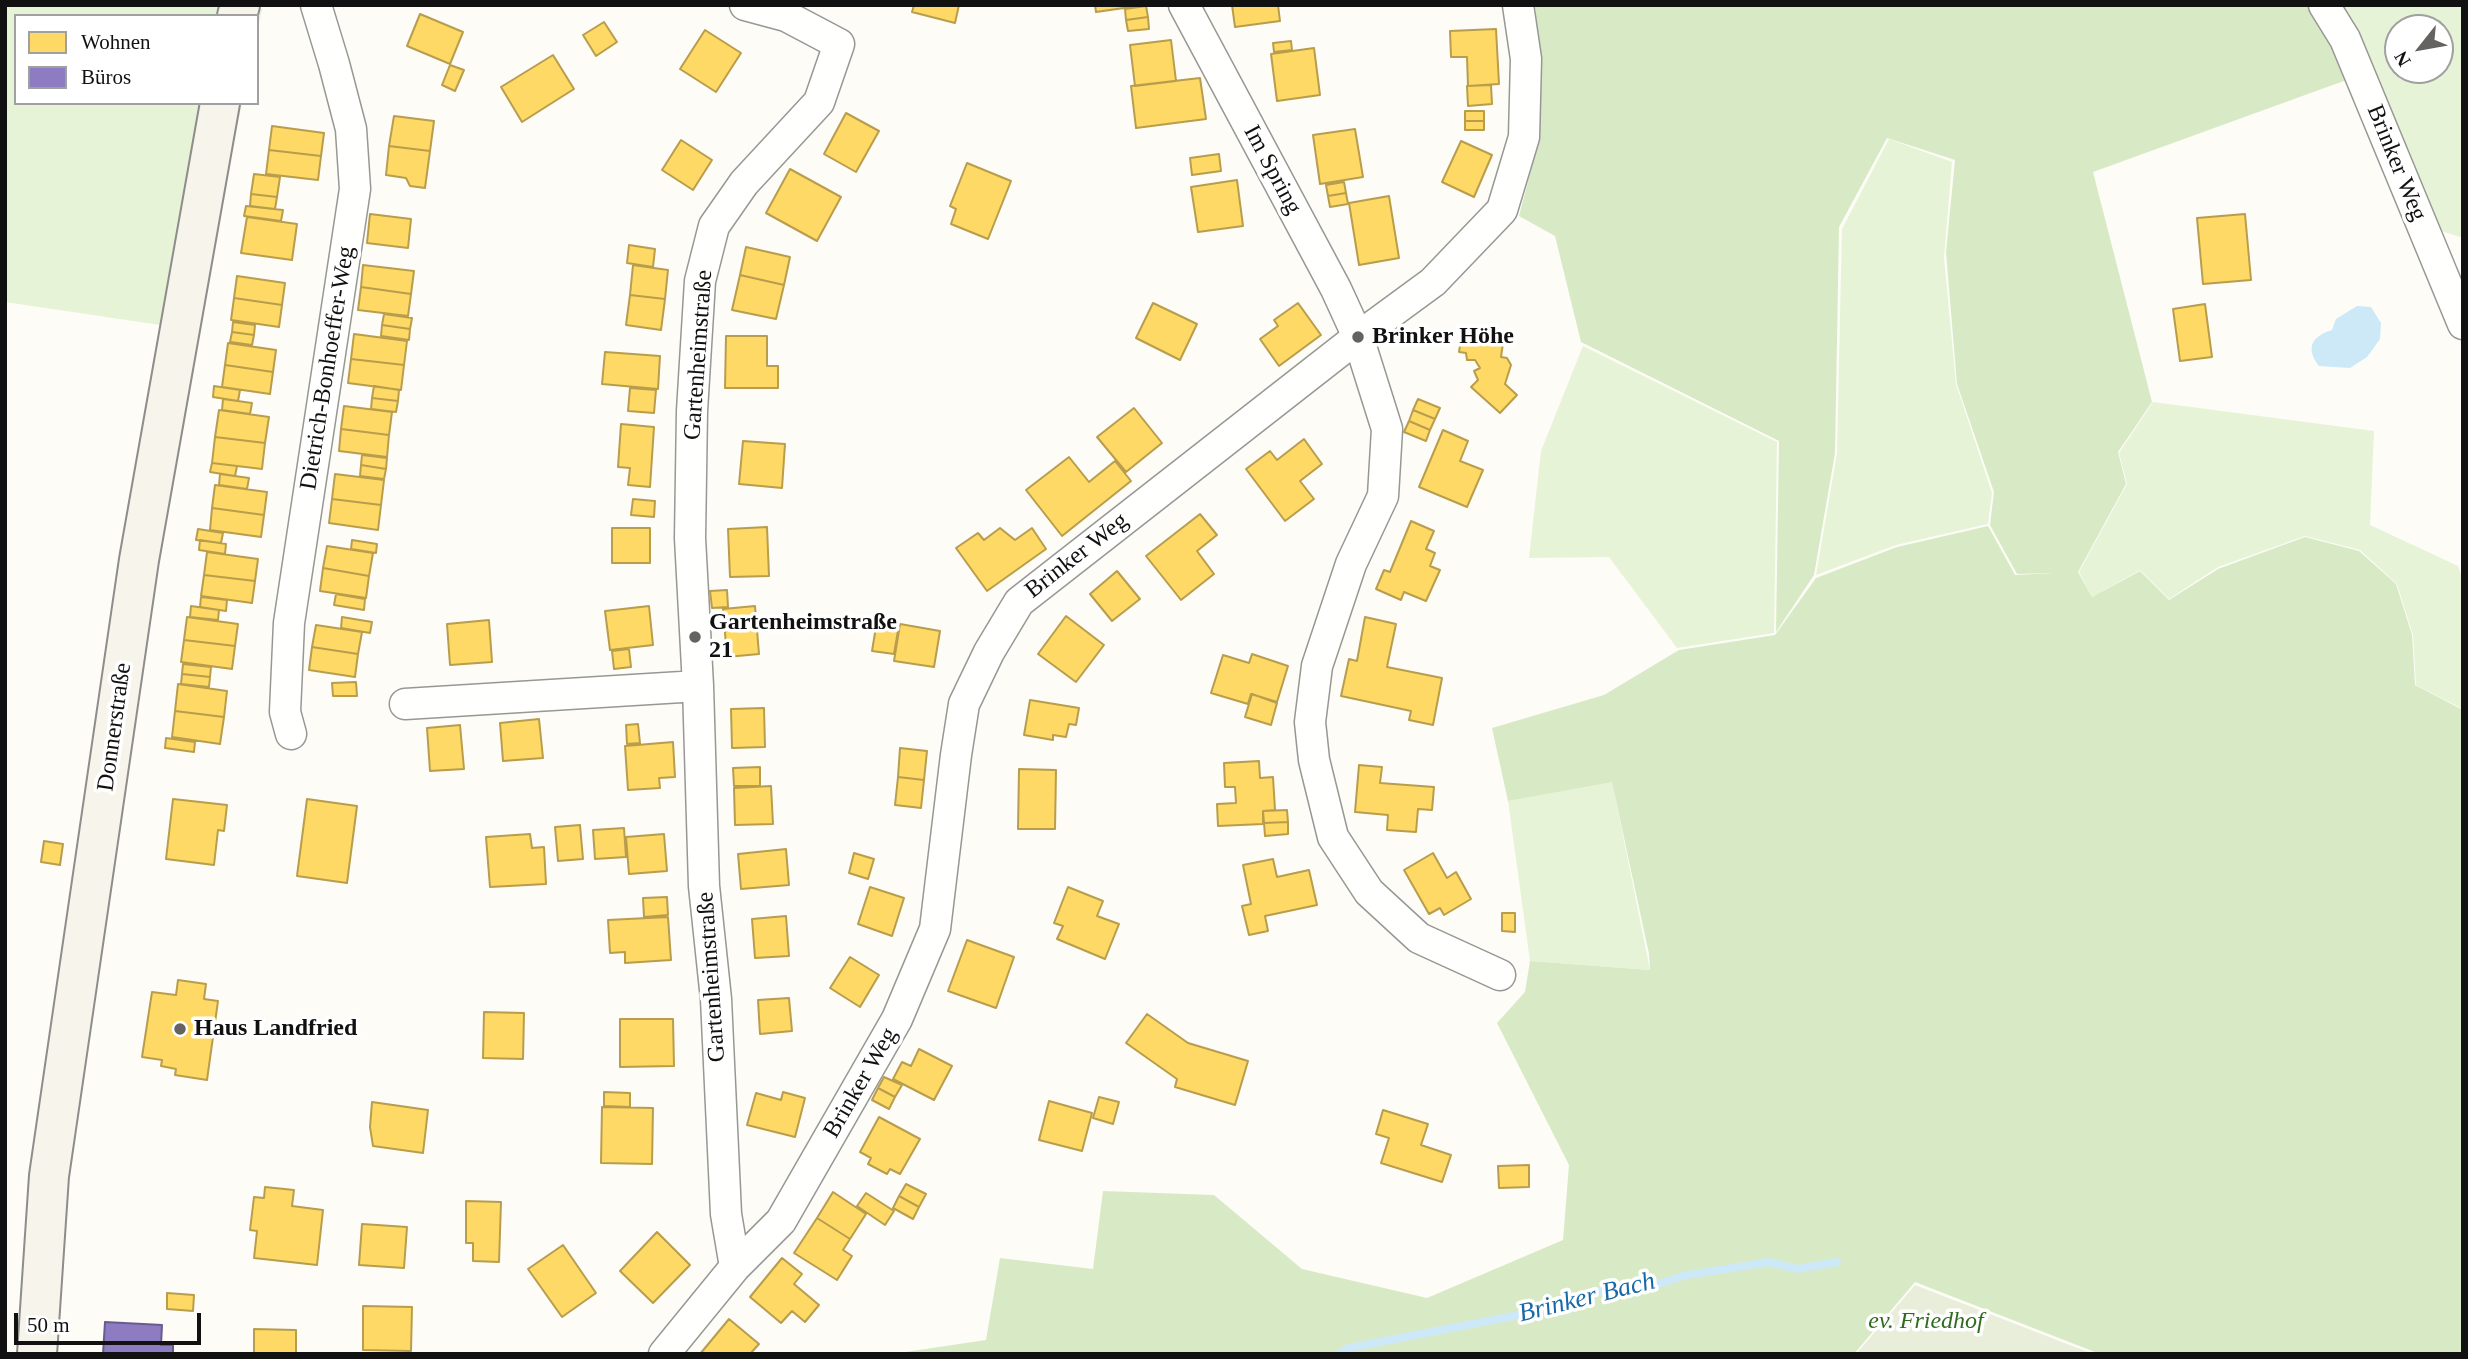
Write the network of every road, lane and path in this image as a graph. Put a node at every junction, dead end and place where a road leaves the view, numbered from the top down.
1 (316, 5) edge
2 (745, 5) edge
3 (1184, 5) edge
4 (1518, 5) edge
5 (2324, 5) edge
6 (220, 105) edge
7 (2463, 324) edge
8 (1359, 337) junction
9 (698, 686) junction
10 (405, 704) dead end
11 (291, 734) dead end
12 (1500, 975) dead end
13 (735, 1267) junction
14 (37, 1354) edge
15 (664, 1354) edge

1 - 11 street, Dietrich-Bonhoeffer-Weg
2 - 9 street, Gartenheimstraße
3 - 8 street, Im Spring
4 - 8 street, Brinker Weg
5 - 7 street, Brinker Weg
6 - 14 main road, Donnerstraße
8 - 12 street
8 - 13 street, Brinker Weg
9 - 10 street
9 - 13 street, Gartenheimstraße
13 - 15 street, Brinker Weg

